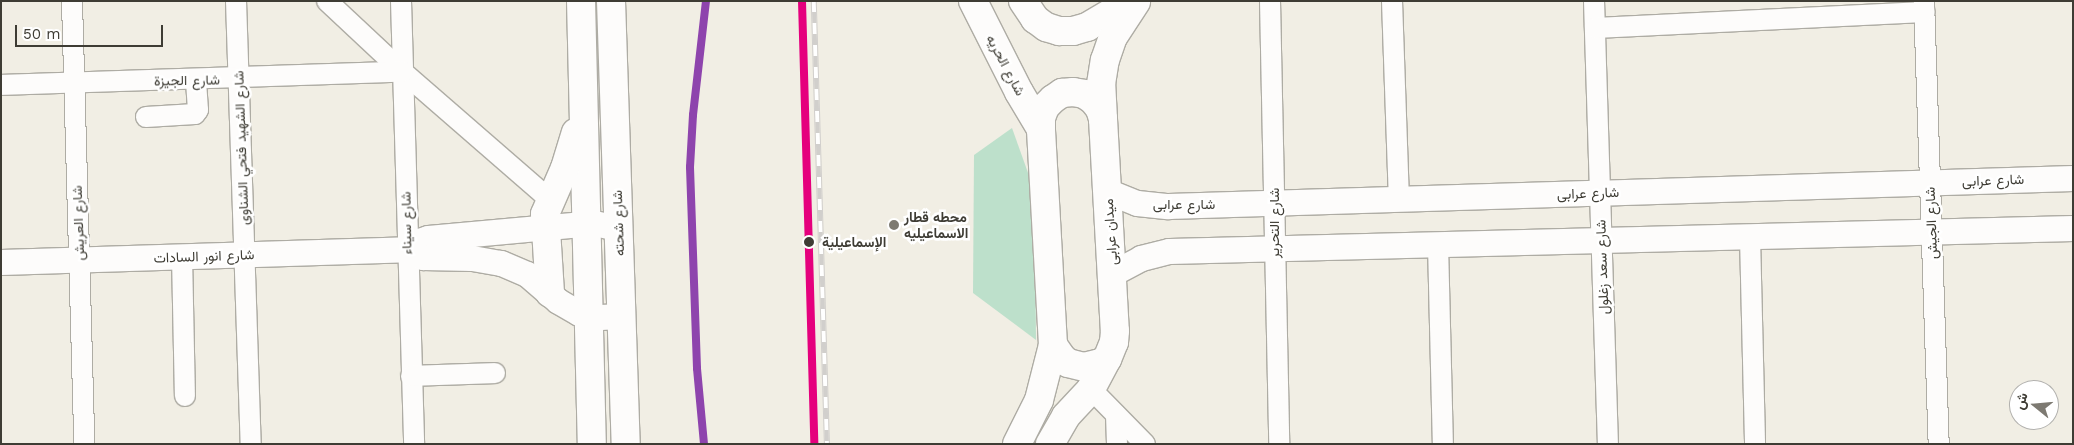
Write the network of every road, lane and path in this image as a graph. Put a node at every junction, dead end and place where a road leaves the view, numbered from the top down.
1 (72, 1) edge
2 (236, 1) edge
3 (327, 1) edge
4 (401, 1) edge
5 (581, 1) edge
6 (611, 1) edge
7 (973, 1) edge
8 (1023, 1) edge
9 (1131, 1) edge
10 (1136, 1) edge
11 (1270, 1) edge
12 (1392, 1) edge
13 (1594, 1) edge
14 (1925, 7) edge
15 (1595, 28) junction
16 (403, 72) junction
17 (239, 79) junction
18 (196, 80) junction
19 (74, 83) junction
20 (1, 85) edge
21 (582, 112) junction
22 (146, 117) dead end
23 (1103, 119) junction
24 (1041, 128) junction
25 (2073, 178) edge
26 (1930, 182) junction
27 (1107, 191) junction
28 (1600, 192) junction
29 (1399, 198) junction
30 (550, 200) junction
31 (1275, 203) junction
32 (586, 223) junction
33 (545, 228) junction
34 (618, 228) junction
35 (2073, 228) edge
36 (1931, 232) junction
37 (1750, 236) junction
38 (1601, 240) junction
39 (1438, 244) junction
40 (1274, 249) junction
41 (407, 250) junction
42 (244, 254) junction
43 (182, 256) junction
44 (79, 259) junction
45 (1, 262) edge
46 (1112, 273) junction
47 (550, 293) junction
48 (590, 316) junction
49 (621, 316) junction
50 (1053, 345) junction
51 (1107, 359) junction
52 (495, 373) dead end
53 (411, 376) junction
54 (1090, 389) junction
55 (185, 396) dead end
56 (1116, 415) junction
57 (84, 444) edge
58 (251, 444) edge
59 (414, 444) edge
60 (592, 444) edge
61 (626, 444) edge
62 (1017, 444) edge
63 (1050, 444) edge
64 (1117, 444) edge
65 (1145, 444) edge
66 (1279, 444) edge
67 (1444, 444) edge
68 (1608, 444) edge
69 (1755, 444) edge
70 (1939, 444) edge

1 - 19 street, شارع العريش
2 - 17 street, شارع الشهيد فتحي الشناوى
3 - 16 street
4 - 16 street, شارع سيناء
5 - 21 main road
6 - 34 main road, شارع شحته
7 - 24 main road, شارع الحريه
8 - 9 main road
10 - 23 main road
11 - 31 street, شارع التحرير
12 - 29 street
13 - 15 street, شارع سعد زغلول
14 - 15 street
14 - 26 street, شارع الجيش
15 - 28 street, شارع سعد زغلول
16 - 17 street, شارع الجيزة
16 - 30 street
16 - 41 street, شارع سيناء
17 - 18 street, شارع الجيزة
17 - 42 street, شارع الشهيد فتحي الشناوى
18 - 19 street, شارع الجيزة
18 - 22 street
19 - 20 street, شارع الجيزة
19 - 44 street, شارع العريش
21 - 30 main road
21 - 32 main road
23 - 24 main road, ميدان عرابى
23 - 27 main road, ميدان عرابى
24 - 50 main road, ميدان عرابى
25 - 26 street, شارع عرابى
26 - 28 street, شارع عرابى
26 - 36 street, شارع الجيش
27 - 31 street, شارع عرابى
27 - 46 main road, ميدان عرابى
28 - 29 street, شارع عرابى
28 - 38 street, شارع سعد زغلول
29 - 31 street, شارع عرابى
30 - 33 main road
31 - 40 street, شارع التحرير
32 - 33 street, شارع انور السادات
32 - 34 street, شارع انور السادات
32 - 48 main road
33 - 41 street, شارع انور السادات
33 - 47 main road
34 - 49 main road, شارع شحته
35 - 36 street
36 - 37 street
36 - 70 street, شارع الجيش
37 - 38 street
37 - 69 street
38 - 39 street
38 - 68 street, شارع سعد زغلول
39 - 40 street
39 - 67 street
40 - 46 street
40 - 66 street, شارع التحرير
41 - 42 street, شارع انور السادات
41 - 47 street, شارع انور السادات
41 - 53 street, شارع سيناء
42 - 43 street, شارع انور السادات
42 - 58 street, شارع الشهيد فتحي الشناوى
43 - 44 street, شارع انور السادات
43 - 55 street
44 - 45 street, شارع انور السادات
44 - 57 street, شارع العريش
46 - 51 main road, ميدان عرابى
47 - 48 street, شارع انور السادات
48 - 49 street, شارع انور السادات
48 - 60 main road
49 - 61 main road, شارع شحته
50 - 51 main road
50 - 62 main road
51 - 54 main road
52 - 53 street
53 - 59 street, شارع سيناء
54 - 56 street
54 - 63 main road
56 - 64 street
56 - 65 street

